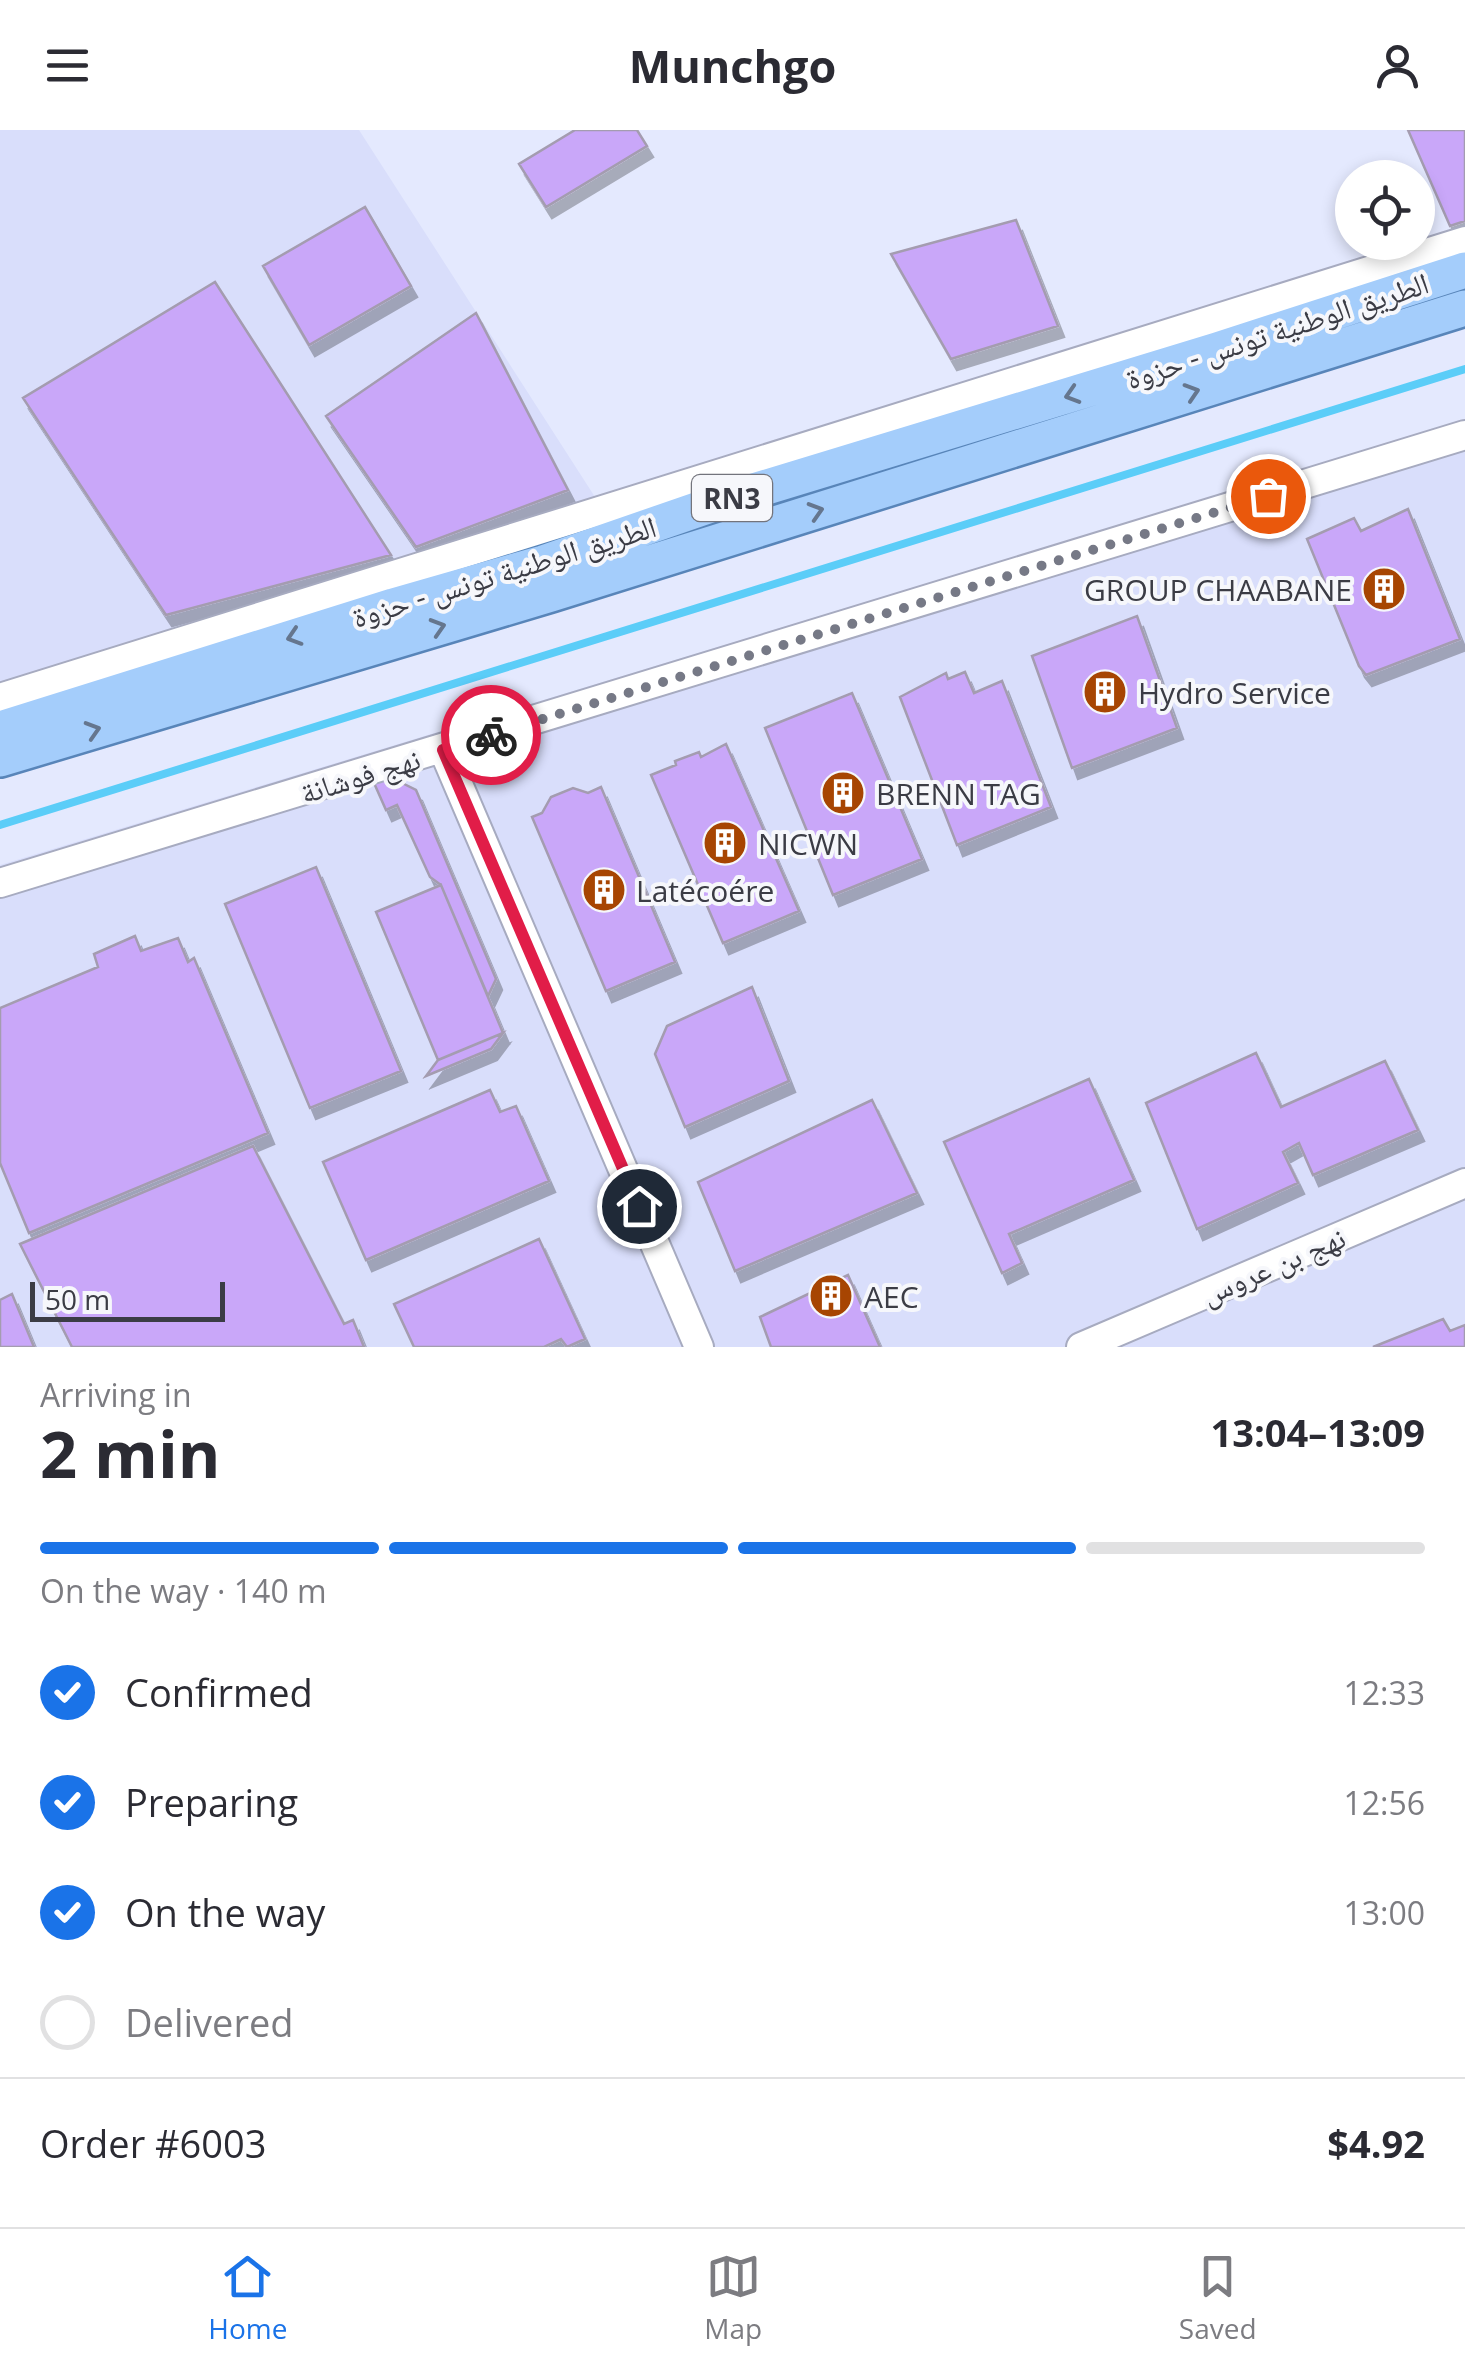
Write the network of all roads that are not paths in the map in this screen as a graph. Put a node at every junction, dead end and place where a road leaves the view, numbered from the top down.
1 (1465, 241) edge
2 (1465, 270) edge
3 (1465, 308) edge
4 (1465, 436) edge
5 (0, 698) edge
6 (0, 730) edge
7 (443, 750) junction
8 (0, 759) edge
9 (0, 883) edge
10 (1465, 1182) edge
11 (699, 1347) edge
12 (1080, 1347) edge

1 - 5 street
2 -> 6 main road, الطريق الوطنية تونس - حزوة / RN3
8 -> 3 main road, الطريق الوطنية تونس - حزوة / RN3
4 - 7 street, نهج فوشانة
7 - 9 street, نهج فوشانة
7 - 11 street
10 - 12 street, نهج بن عروس

